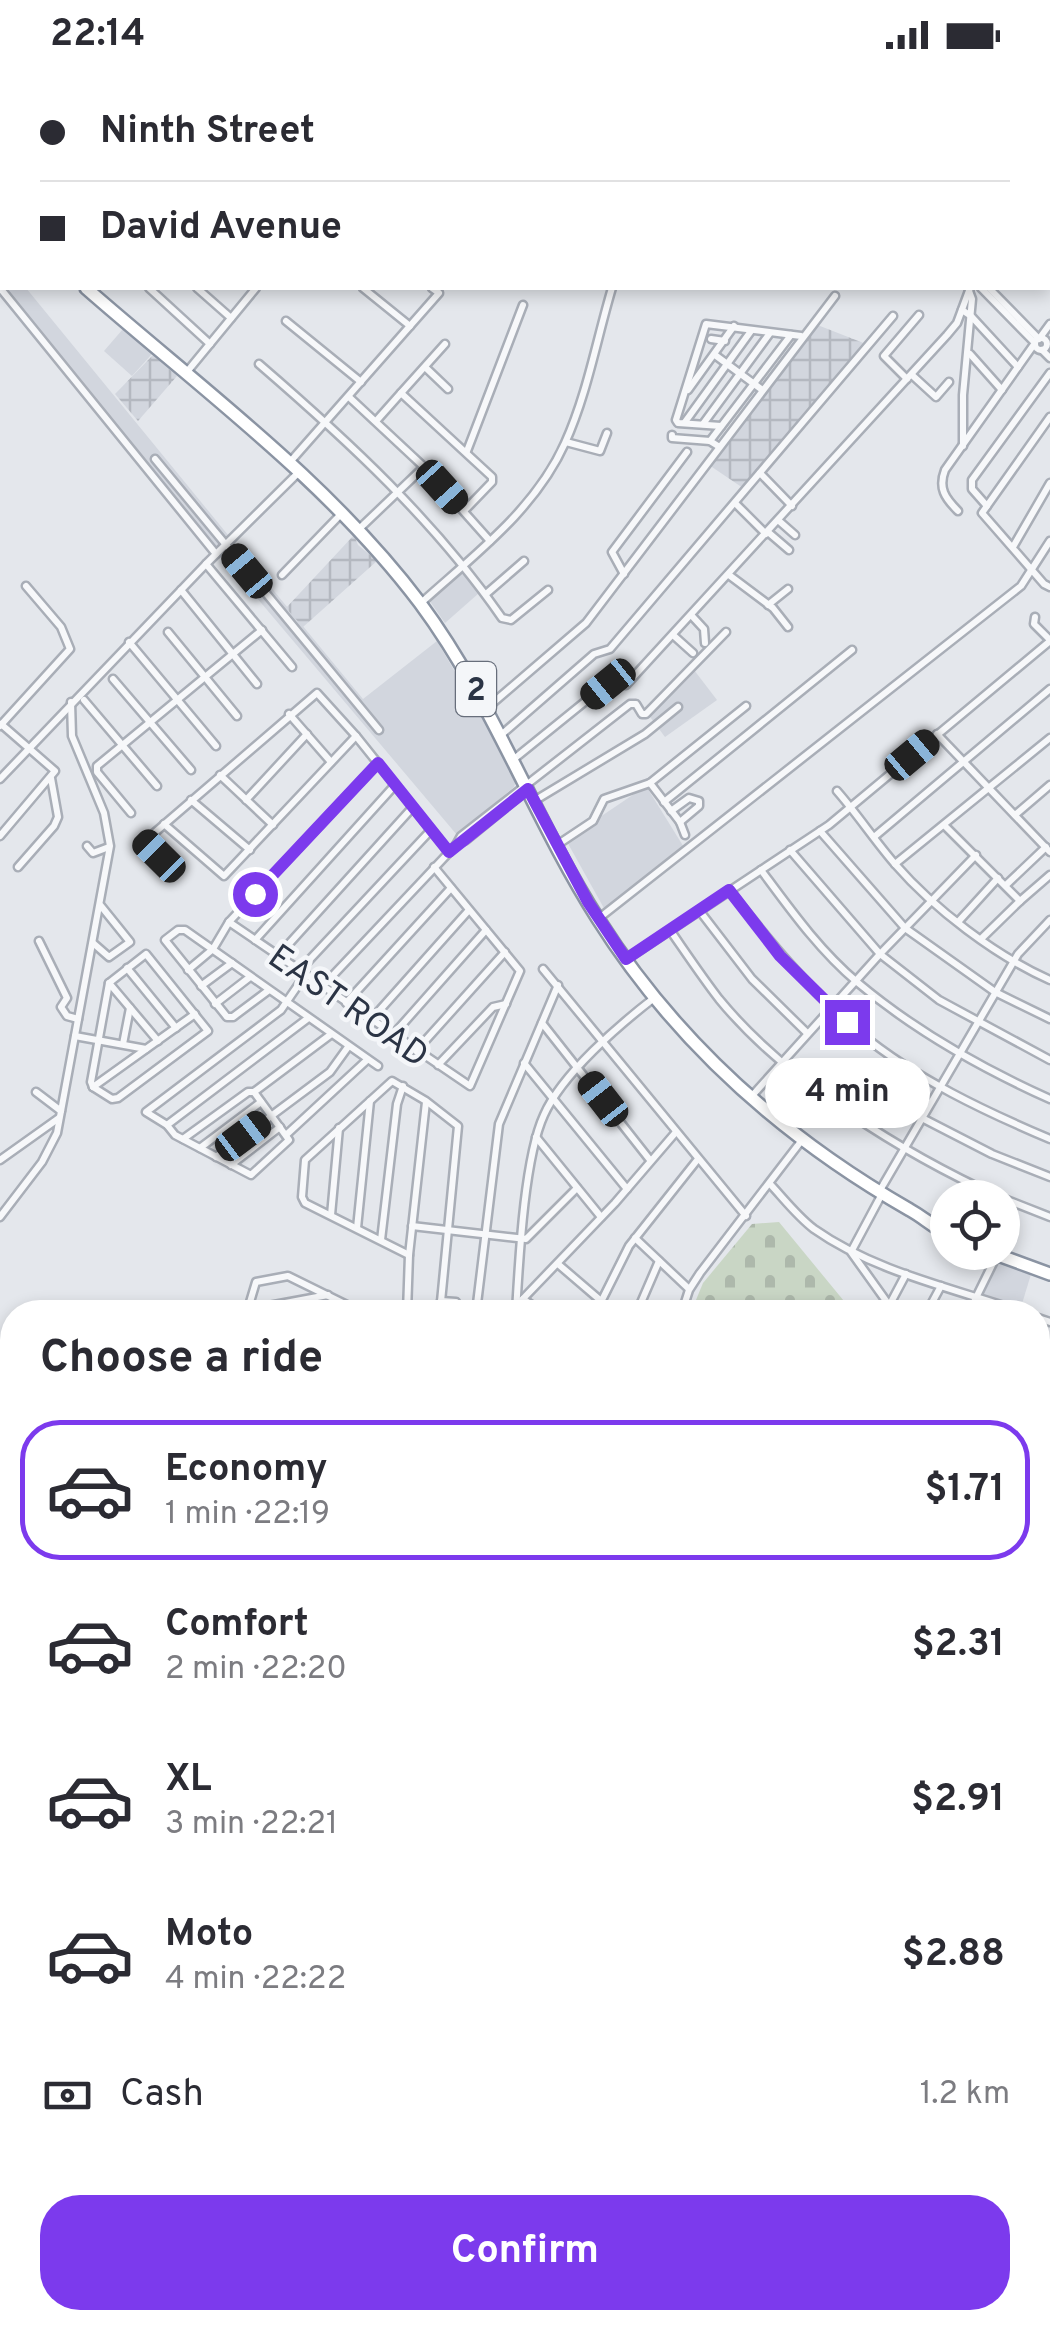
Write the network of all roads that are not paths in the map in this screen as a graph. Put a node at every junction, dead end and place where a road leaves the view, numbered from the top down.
1 (2, 290) edge
2 (91, 290) edge
3 (151, 290) edge
4 (199, 290) edge
5 (250, 290) edge
6 (366, 290) edge
7 (438, 290) edge
8 (611, 290) edge
9 (969, 290) edge
10 (969, 290) edge
11 (987, 290) edge
12 (835, 296) dead end
13 (523, 305) dead end
14 (962, 310) junction
15 (919, 315) dead end
16 (893, 316) dead end
17 (971, 316) junction
18 (231, 318) junction
19 (286, 321) dead end
20 (1050, 324) edge
21 (410, 326) junction
22 (734, 326) junction
23 (752, 330) junction
24 (771, 332) junction
25 (791, 335) junction
26 (802, 336) junction
27 (711, 339) dead end
28 (725, 340) junction
29 (1037, 341) junction
30 (210, 344) junction
31 (445, 344) dead end
32 (1046, 349) edge
33 (970, 354) junction
34 (715, 355) junction
35 (1050, 358) edge
36 (258, 364) dead end
37 (728, 365) junction
38 (424, 367) junction
39 (1018, 367) junction
40 (1050, 373) edge
41 (186, 374) junction
42 (740, 374) junction
43 (909, 377) junction
44 (361, 382) junction
45 (949, 382) dead end
46 (754, 384) junction
47 (448, 389) dead end
48 (762, 389) junction
49 (1002, 390) junction
50 (401, 393) junction
51 (684, 394) junction
52 (349, 397) junction
53 (1050, 418) edge
54 (377, 420) junction
55 (326, 422) junction
56 (684, 422) junction
57 (703, 424) junction
58 (721, 426) junction
59 (607, 434) dead end
60 (672, 435) dead end
61 (710, 441) junction
62 (566, 442) junction
63 (718, 446) junction
64 (964, 447) junction
65 (467, 451) junction
66 (687, 452) dead end
67 (155, 458) dead end
68 (294, 467) junction
69 (424, 468) junction
70 (760, 473) junction
71 (1050, 483) edge
72 (398, 493) junction
73 (734, 503) junction
74 (792, 506) junction
75 (987, 506) junction
76 (464, 511) junction
77 (958, 511) dead end
78 (342, 513) junction
79 (778, 520) junction
80 (358, 530) junction
81 (767, 533) junction
82 (795, 535) dead end
83 (1050, 541) edge
84 (490, 542) junction
85 (225, 544) junction
86 (1013, 547) junction
87 (789, 550) dead end
88 (1047, 553) edge
89 (216, 554) junction
90 (524, 561) dead end
91 (206, 564) junction
92 (463, 565) junction
93 (1033, 570) junction
94 (626, 571) junction
95 (282, 575) dead end
96 (728, 575) junction
97 (26, 586) dead end
98 (1050, 587) edge
99 (788, 589) dead end
100 (181, 590) junction
101 (548, 590) dead end
102 (486, 594) junction
103 (420, 604) junction
104 (768, 604) junction
105 (692, 616) junction
106 (1035, 617) dead end
107 (788, 627) dead end
108 (262, 630) junction
109 (168, 632) dead end
110 (726, 632) dead end
111 (673, 635) junction
112 (1050, 641) edge
113 (130, 642) junction
114 (705, 643) dead end
115 (852, 650) dead end
116 (232, 653) junction
117 (693, 653) dead end
118 (292, 667) dead end
119 (205, 676) junction
120 (112, 680) dead end
121 (257, 684) dead end
122 (1050, 689) edge
123 (178, 699) junction
124 (84, 700) dead end
125 (71, 702) junction
126 (746, 706) dead end
127 (678, 707) dead end
128 (486, 708) junction
129 (290, 714) junction
130 (237, 716) dead end
131 (150, 722) junction
132 (1, 725) edge
133 (379, 730) dead end
134 (306, 734) junction
135 (938, 734) junction
136 (501, 735) junction
137 (356, 736) junction
138 (1050, 738) edge
139 (122, 744) junction
140 (216, 746) dead end
141 (29, 748) junction
142 (514, 759) junction
143 (964, 761) junction
144 (331, 762) junction
145 (378, 763) junction
146 (191, 770) dead end
147 (51, 776) junction
148 (220, 776) junction
149 (0, 779) edge
150 (650, 783) junction
151 (1050, 785) edge
152 (157, 786) dead end
153 (396, 786) junction
154 (527, 786) junction
155 (989, 788) junction
156 (837, 791) dead end
157 (191, 800) junction
158 (246, 800) junction
159 (534, 801) junction
160 (664, 802) junction
161 (413, 807) junction
162 (851, 807) junction
163 (671, 811) junction
164 (131, 813) dead end
165 (1016, 815) junction
166 (680, 822) junction
167 (164, 824) junction
168 (273, 825) junction
169 (944, 825) junction
170 (431, 830) junction
171 (820, 831) junction
172 (1050, 831) edge
173 (685, 834) dead end
174 (0, 836) edge
175 (874, 837) junction
176 (1039, 840) junction
177 (557, 845) junction
178 (87, 846) dead end
179 (110, 846) junction
180 (250, 850) junction
181 (790, 850) junction
182 (1048, 850) edge
183 (449, 852) junction
184 (976, 855) junction
185 (896, 864) junction
186 (434, 867) junction
187 (18, 868) dead end
188 (174, 870) dead end
189 (761, 870) junction
190 (1050, 875) edge
191 (998, 878) junction
192 (1006, 885) junction
193 (451, 888) junction
194 (729, 890) junction
195 (1020, 901) junction
196 (931, 902) junction
197 (100, 905) junction
198 (469, 910) junction
199 (699, 910) junction
200 (598, 919) junction
201 (1050, 920) edge
202 (229, 922) junction
203 (958, 922) junction
204 (1042, 926) junction
205 (905, 928) junction
206 (486, 930) junction
207 (670, 930) junction
208 (1050, 935) edge
209 (982, 938) junction
210 (255, 940) junction
211 (38, 941) dead end
212 (93, 943) junction
213 (213, 950) junction
214 (505, 952) junction
215 (880, 954) junction
216 (278, 956) junction
217 (626, 959) junction
218 (1014, 960) junction
219 (232, 963) junction
220 (128, 968) junction
221 (544, 969) dead end
222 (188, 970) junction
223 (302, 973) junction
224 (250, 976) junction
225 (1050, 980) edge
226 (855, 981) junction
227 (108, 983) junction
228 (558, 985) junction
229 (201, 986) junction
230 (322, 987) junction
231 (269, 990) junction
232 (995, 992) junction
233 (654, 997) junction
234 (286, 1003) junction
235 (346, 1003) junction
236 (507, 1003) junction
237 (215, 1004) junction
238 (130, 1008) junction
239 (831, 1008) junction
240 (195, 1014) junction
241 (78, 1019) junction
242 (307, 1019) junction
243 (371, 1020) junction
244 (1050, 1020) edge
245 (977, 1022) junction
246 (542, 1023) junction
247 (176, 1028) junction
248 (808, 1033) junction
249 (330, 1035) junction
250 (393, 1035) junction
251 (75, 1036) junction
252 (98, 1040) junction
253 (605, 1040) junction
254 (158, 1041) junction
255 (122, 1044) junction
256 (348, 1046) junction
257 (147, 1050) junction
258 (416, 1050) junction
259 (959, 1054) junction
260 (368, 1060) junction
261 (1050, 1060) edge
262 (782, 1061) junction
263 (524, 1063) junction
264 (378, 1066) dead end
265 (438, 1066) junction
266 (579, 1068) junction
267 (403, 1086) junction
268 (93, 1087) junction
269 (940, 1087) junction
270 (36, 1092) dead end
271 (254, 1092) junction
272 (553, 1096) junction
273 (750, 1098) junction
274 (1050, 1099) edge
275 (370, 1101) junction
276 (426, 1101) junction
277 (261, 1102) junction
278 (60, 1114) junction
279 (271, 1115) junction
280 (922, 1118) junction
281 (167, 1125) junction
282 (339, 1128) junction
283 (283, 1131) junction
284 (676, 1132) junction
285 (536, 1136) junction
286 (183, 1139) junction
287 (1050, 1139) edge
288 (802, 1140) junction
289 (200, 1148) junction
290 (904, 1148) junction
291 (216, 1156) junction
292 (698, 1159) junction
293 (0, 1160) edge
294 (650, 1160) junction
295 (232, 1165) junction
296 (1050, 1178) edge
297 (967, 1180) edge
298 (771, 1184) junction
299 (577, 1188) junction
300 (627, 1189) junction
301 (881, 1193) junction
302 (1020, 1205) edge
303 (332, 1215) junction
304 (746, 1216) junction
305 (0, 1217) edge
306 (601, 1217) junction
307 (1050, 1217) edge
308 (930, 1221) edge
309 (412, 1226) junction
310 (357, 1228) junction
311 (448, 1229) junction
312 (484, 1234) junction
313 (636, 1238) junction
314 (522, 1239) junction
315 (381, 1240) junction
316 (852, 1250) junction
317 (409, 1255) junction
318 (659, 1261) junction
319 (1020, 1261) edge
320 (558, 1264) junction
321 (989, 1270) edge
322 (1050, 1271) edge
323 (906, 1274) junction
324 (941, 1286) junction
325 (689, 1290) junction
326 (328, 1295) junction
327 (978, 1297) junction
328 (524, 1299) edge
329 (250, 1300) edge
330 (303, 1300) edge
331 (338, 1300) edge
332 (407, 1300) edge
333 (440, 1300) edge
334 (477, 1300) edge
335 (517, 1300) edge
336 (600, 1300) joint
337 (643, 1300) edge
338 (686, 1300) edge
339 (884, 1300) edge
340 (895, 1300) edge
341 (933, 1300) edge
342 (976, 1300) edge
343 (987, 1300) edge

1 - 89 street
2 - 41 highway, 2
3 - 30 street
4 - 18 street
5 - 18 street
6 - 21 street
7 - 21 street
8 - 62 street
9 - 14 street
10 - 17 street
11 - 29 street
12 - 26 street
13 - 65 street
14 - 17 street
14 - 43 street
15 - 43 street
16 - 70 street
17 - 33 street
17 - 39 street
18 - 30 street
19 - 44 street
20 - 29 street
21 - 44 street
22 - 23 street
22 - 28 street
22 - 51 street
23 - 24 street
23 - 37 street
24 - 25 street
24 - 42 street
25 - 26 street
25 - 46 street
26 - 48 street
27 - 28 street
28 - 34 street
29 - 32 street
29 - 39 street
30 - 41 street
31 - 38 street
32 - 35 street
33 - 49 street
33 - 64 street
34 - 37 street
34 - 51 street
36 - 55 street
37 - 42 street
37 - 56 street
38 - 47 street
38 - 50 street
39 - 49 street
40 - 75 street
41 - 68 highway, 2
42 - 46 street
42 - 57 street
43 - 45 street
43 - 74 street
44 - 52 street
46 - 48 street
46 - 58 street
48 - 63 street
49 - 64 street
50 - 54 street
50 - 65 street
51 - 56 street
52 - 54 street
52 - 55 street
53 - 75 street
54 - 69 street
55 - 68 street
55 - 72 street
56 - 57 street
57 - 58 street
58 - 61 street
59 - 62 street
60 - 61 street
61 - 63 street
62 - 84 street
63 - 94 street
64 - 77 street
65 - 76 street
66 - 94 street
67 - 85 street
68 - 78 highway, 2
68 - 85 street
69 - 72 street
69 - 76 street
70 - 73 street
70 - 74 street
71 - 86 street
72 - 80 street
72 - 92 street
73 - 81 street
73 - 136 street
74 - 79 street
75 - 86 street
76 - 84 street
78 - 80 highway, 2
78 - 95 street
79 - 81 street
79 - 82 street
80 - 103 highway, 2
81 - 87 street
81 - 96 street
83 - 88 street
84 - 92 street
85 - 89 street
85 - 133 street
86 - 93 street
88 - 93 street
89 - 91 street
90 - 102 street
91 - 100 street
91 - 108 street
92 - 102 street
92 - 103 street
93 - 98 street
93 - 200 street
94 - 128 street
96 - 104 street
96 - 105 street
97 - 132 street
99 - 104 street
100 - 113 street
100 - 116 street
101 - 102 street
103 - 128 highway, 2
104 - 107 street
105 - 111 street
105 - 114 street
106 - 112 street
108 - 116 street
108 - 118 street
109 - 119 street
110 - 154 street
111 - 117 street
111 - 142 street
112 - 135 street
113 - 123 street
113 - 125 street
115 - 160 street
116 - 119 street
116 - 121 street
119 - 123 street
119 - 130 street
120 - 131 street
122 - 143 street
123 - 131 street
123 - 140 street
124 - 139 street
125 - 141 street
125 - 179 street
126 - 150 street
127 - 159 street
128 - 136 highway, 2
129 - 134 street
129 - 137 street
129 - 148 street
131 - 139 street
131 - 146 street
132 - 141 street
134 - 144 street
134 - 158 street
135 - 143 street
135 - 162 street
136 - 142 highway, 2
137 - 144 street
137 - 145 street
138 - 155 street
139 - 152 street
139 - 164 street
141 - 147 street
141 - 149 street
142 - 154 highway, 2
143 - 155 street
143 - 175 street
144 - 168 street
145 - 153 street
145 - 202 street
147 - 174 street
147 - 187 street
148 - 157 street
148 - 158 street
150 - 160 street
150 - 177 street
151 - 165 street
153 - 161 street
153 - 210 street
154 - 159 highway, 2
154 - 183 street
155 - 165 street
155 - 169 street
156 - 162 street
157 - 167 street
157 - 180 street
158 - 168 street
159 - 177 highway, 2
160 - 163 street
161 - 170 street
161 - 216 street
162 - 171 street
162 - 175 street
163 - 166 street
163 - 166 street
165 - 176 street
166 - 173 street
167 - 180 street
167 - 188 street
168 - 180 street
169 - 184 street
169 - 185 street
170 - 183 street
170 - 223 street
171 - 181 street
171 - 205 street
172 - 176 street
175 - 185 street
176 - 182 street
177 - 200 highway, 2
178 - 179 street
179 - 197 street
181 - 189 street
181 - 215 street
182 - 192 street
183 - 186 street
184 - 191 street
184 - 196 street
185 - 196 street
186 - 193 street
186 - 230 street
189 - 194 street
189 - 226 street
190 - 195 street
191 - 192 street
191 - 203 street
192 - 195 street
193 - 198 street
193 - 235 street
194 - 199 street
194 - 239 street
195 - 209 street
196 - 203 street
196 - 205 street
197 - 212 street
197 - 212 street
198 - 206 street
198 - 243 street
199 - 207 street
199 - 248 street
200 - 217 highway, 2
201 - 204 street
202 - 210 street, EAST ROAD
202 - 213 street
203 - 209 street
204 - 208 street
204 - 218 street
205 - 215 street
205 - 232 street
206 - 214 street
206 - 250 street
207 - 217 street
207 - 262 street
209 - 218 street
210 - 216 street, EAST ROAD
211 - 241 street
212 - 241 street
213 - 219 street
213 - 222 street
213 - 222 street
214 - 236 street
214 - 258 street
215 - 226 street
215 - 245 street
216 - 223 street, EAST ROAD
217 - 233 highway, 2
218 - 225 street
218 - 232 street
219 - 224 street
219 - 229 street
220 - 227 street
220 - 240 street
220 - 247 street
221 - 228 street
222 - 229 street
223 - 230 street, EAST ROAD
223 - 234 street
224 - 231 street
224 - 237 street
226 - 239 street
226 - 259 street
227 - 238 street
227 - 252 street
228 - 246 street
228 - 253 street
229 - 237 street
230 - 235 street, EAST ROAD
231 - 234 street
231 - 237 street
232 - 244 street
232 - 245 street
233 - 253 street
233 - 273 highway, 2
234 - 242 street
234 - 281 street
235 - 243 street, EAST ROAD
236 - 265 street
236 - 265 street, EAST ROAD
238 - 254 street
238 - 255 street
239 - 248 street
239 - 269 street
240 - 247 street
240 - 268 street
241 - 251 street
242 - 249 street
242 - 281 street
243 - 250 street, EAST ROAD
245 - 259 street
245 - 261 street
246 - 263 street
246 - 266 street
247 - 254 street
248 - 262 street
249 - 256 street
249 - 271 street
250 - 258 street, EAST ROAD
251 - 252 street
251 - 278 street
252 - 255 street
252 - 268 street
253 - 266 street
253 - 284 street
254 - 257 street
255 - 257 street
256 - 260 street
256 - 279 street
257 - 268 street
258 - 265 street, EAST ROAD
259 - 269 street
259 - 274 street
260 - 264 street
260 - 283 street
262 - 273 street
262 - 290 street
263 - 272 street
263 - 312 street
266 - 272 street
266 - 294 street
267 - 275 street
267 - 276 street
267 - 315 street
269 - 280 street
269 - 287 street
270 - 278 street
271 - 277 street
271 - 286 street
272 - 285 street
272 - 300 street
273 - 288 highway, 2
275 - 282 street
275 - 310 street
276 - 309 street
276 - 311 street
277 - 279 street
277 - 289 street
278 - 293 street
278 - 305 street
279 - 283 street
279 - 291 street
280 - 290 street
280 - 296 street
281 - 286 street
282 - 303 street
282 - 303 street
283 - 295 street
283 - 295 street
284 - 292 street
284 - 294 street
285 - 299 street
285 - 314 street
286 - 289 street
288 - 298 street
288 - 301 highway, 2
289 - 291 street
290 - 297 street
290 - 301 street
291 - 295 street
292 - 304 street
292 - 313 street
294 - 300 street
298 - 304 street
298 - 316 street
299 - 306 street
299 - 314 street
300 - 306 street
301 - 308 highway, 2
301 - 316 street
302 - 307 street
303 - 310 street
304 - 325 street
306 - 320 street
309 - 311 street
309 - 317 street
310 - 315 street
311 - 312 street
311 - 333 street
312 - 314 street
312 - 334 street
313 - 318 street
313 - 336 street
314 - 335 street
315 - 317 street
316 - 323 street
316 - 339 street
317 - 332 street
318 - 325 street
318 - 337 street
319 - 322 highway
320 - 328 street
320 - 336 street
321 - 327 street
323 - 324 street
323 - 340 street
324 - 327 street
324 - 341 street
325 - 338 street
326 - 329 street
326 - 330 street
326 - 331 street
327 - 342 street
327 - 343 street

